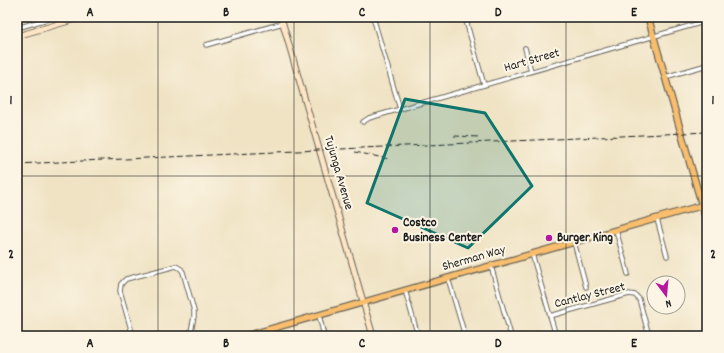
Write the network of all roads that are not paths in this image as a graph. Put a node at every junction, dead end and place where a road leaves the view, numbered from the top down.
1 (36, 17) edge
2 (54, 17) edge
3 (83, 17) edge
4 (282, 17) edge
5 (373, 17) edge
6 (465, 17) edge
7 (648, 17) edge
8 (696, 17) edge
9 (707, 21) edge
10 (37, 22) junction
11 (283, 23) junction
12 (698, 23) junction
13 (17, 28) edge
14 (17, 36) edge
15 (653, 36) junction
16 (206, 45) dead end
17 (524, 48) dead end
18 (707, 65) edge
19 (531, 71) junction
20 (666, 77) junction
21 (484, 85) junction
22 (400, 109) junction
23 (363, 122) dead end
24 (705, 205) edge
25 (657, 219) junction
26 (707, 223) edge
27 (616, 230) junction
28 (574, 242) junction
29 (532, 254) junction
30 (667, 256) dead end
31 (490, 266) junction
32 (628, 274) dead end
33 (448, 278) junction
34 (586, 287) dead end
35 (405, 290) junction
36 (363, 302) junction
37 (318, 315) junction
38 (550, 316) junction
39 (133, 336) edge
40 (190, 336) edge
41 (246, 336) edge
42 (324, 336) edge
43 (373, 336) edge
44 (418, 336) edge
45 (465, 336) edge
46 (511, 336) edge
47 (556, 336) edge
48 (649, 336) edge

1 - 10 street
2 - 10 street
3 - 14 street
4 - 11 street, Tujunga Avenue
5 - 22 street
6 - 21 street
7 - 15 main road
8 - 12 street
9 - 12 street, Hart Street
10 - 13 street
11 - 16 street
11 - 36 street, Tujunga Avenue
12 - 15 street, Hart Street
15 - 19 street, Hart Street
15 - 20 main road
17 - 19 street
18 - 20 street
19 - 21 street, Hart Street
20 - 24 main road
21 - 22 street, Hart Street
22 - 23 street, Hart Street
24 - 25 main road, Sherman Way
24 - 26 main road
25 - 27 main road, Sherman Way
25 - 30 street
27 - 28 main road, Sherman Way
27 - 32 street
28 - 29 main road, Sherman Way
28 - 34 street
29 - 31 main road, Sherman Way
29 - 38 street
31 - 33 main road, Sherman Way
31 - 46 street
33 - 35 main road, Sherman Way
33 - 45 street
35 - 36 main road, Sherman Way
35 - 44 street
36 - 37 main road, Sherman Way
36 - 43 street, Tujunga Avenue
37 - 41 main road, Sherman Way
37 - 42 street
38 - 47 street
38 - 48 street, Cantlay Street
39 - 40 street

